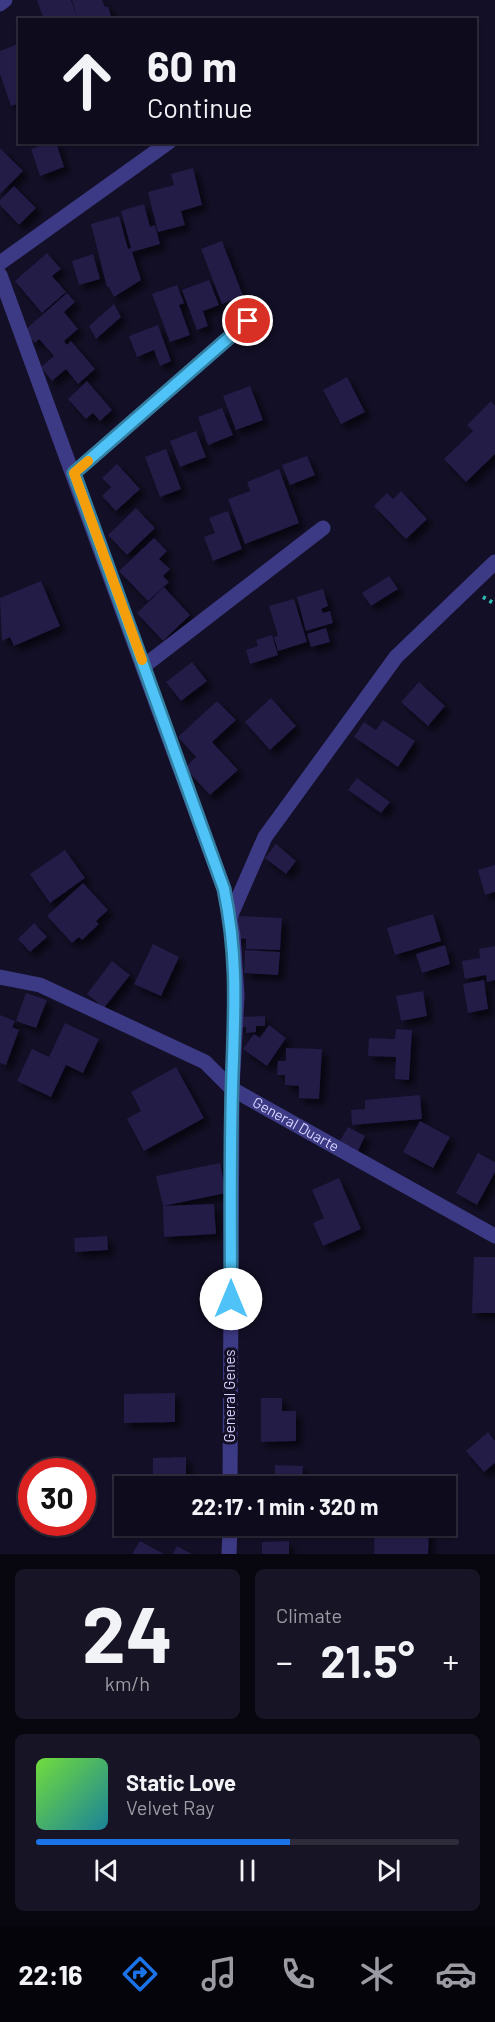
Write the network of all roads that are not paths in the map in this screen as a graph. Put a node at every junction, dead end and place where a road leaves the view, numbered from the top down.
1 (5, 0) edge
2 (0, 4) edge
3 (166, 144) edge
4 (0, 263) edge
5 (0, 274) edge
6 (248, 321) dead end
7 (74, 473) junction
8 (322, 528) dead end
9 (495, 562) edge
10 (144, 666) junction
11 (230, 917) junction
12 (0, 977) edge
13 (232, 1089) junction
14 (495, 1236) edge
15 (230, 1476) edge
16 (230, 1536) edge
17 (229, 1554) edge

1 - 2 street
3 - 4 street
5 - 7 street, General Genes
6 - 7 street
7 - 10 street, General Genes
8 - 10 street
9 - 11 street
10 - 11 street, General Genes
11 - 13 street, General Genes
12 - 13 street, General Duarte
13 - 14 street, General Duarte
13 - 15 street, General Genes
16 - 17 street

